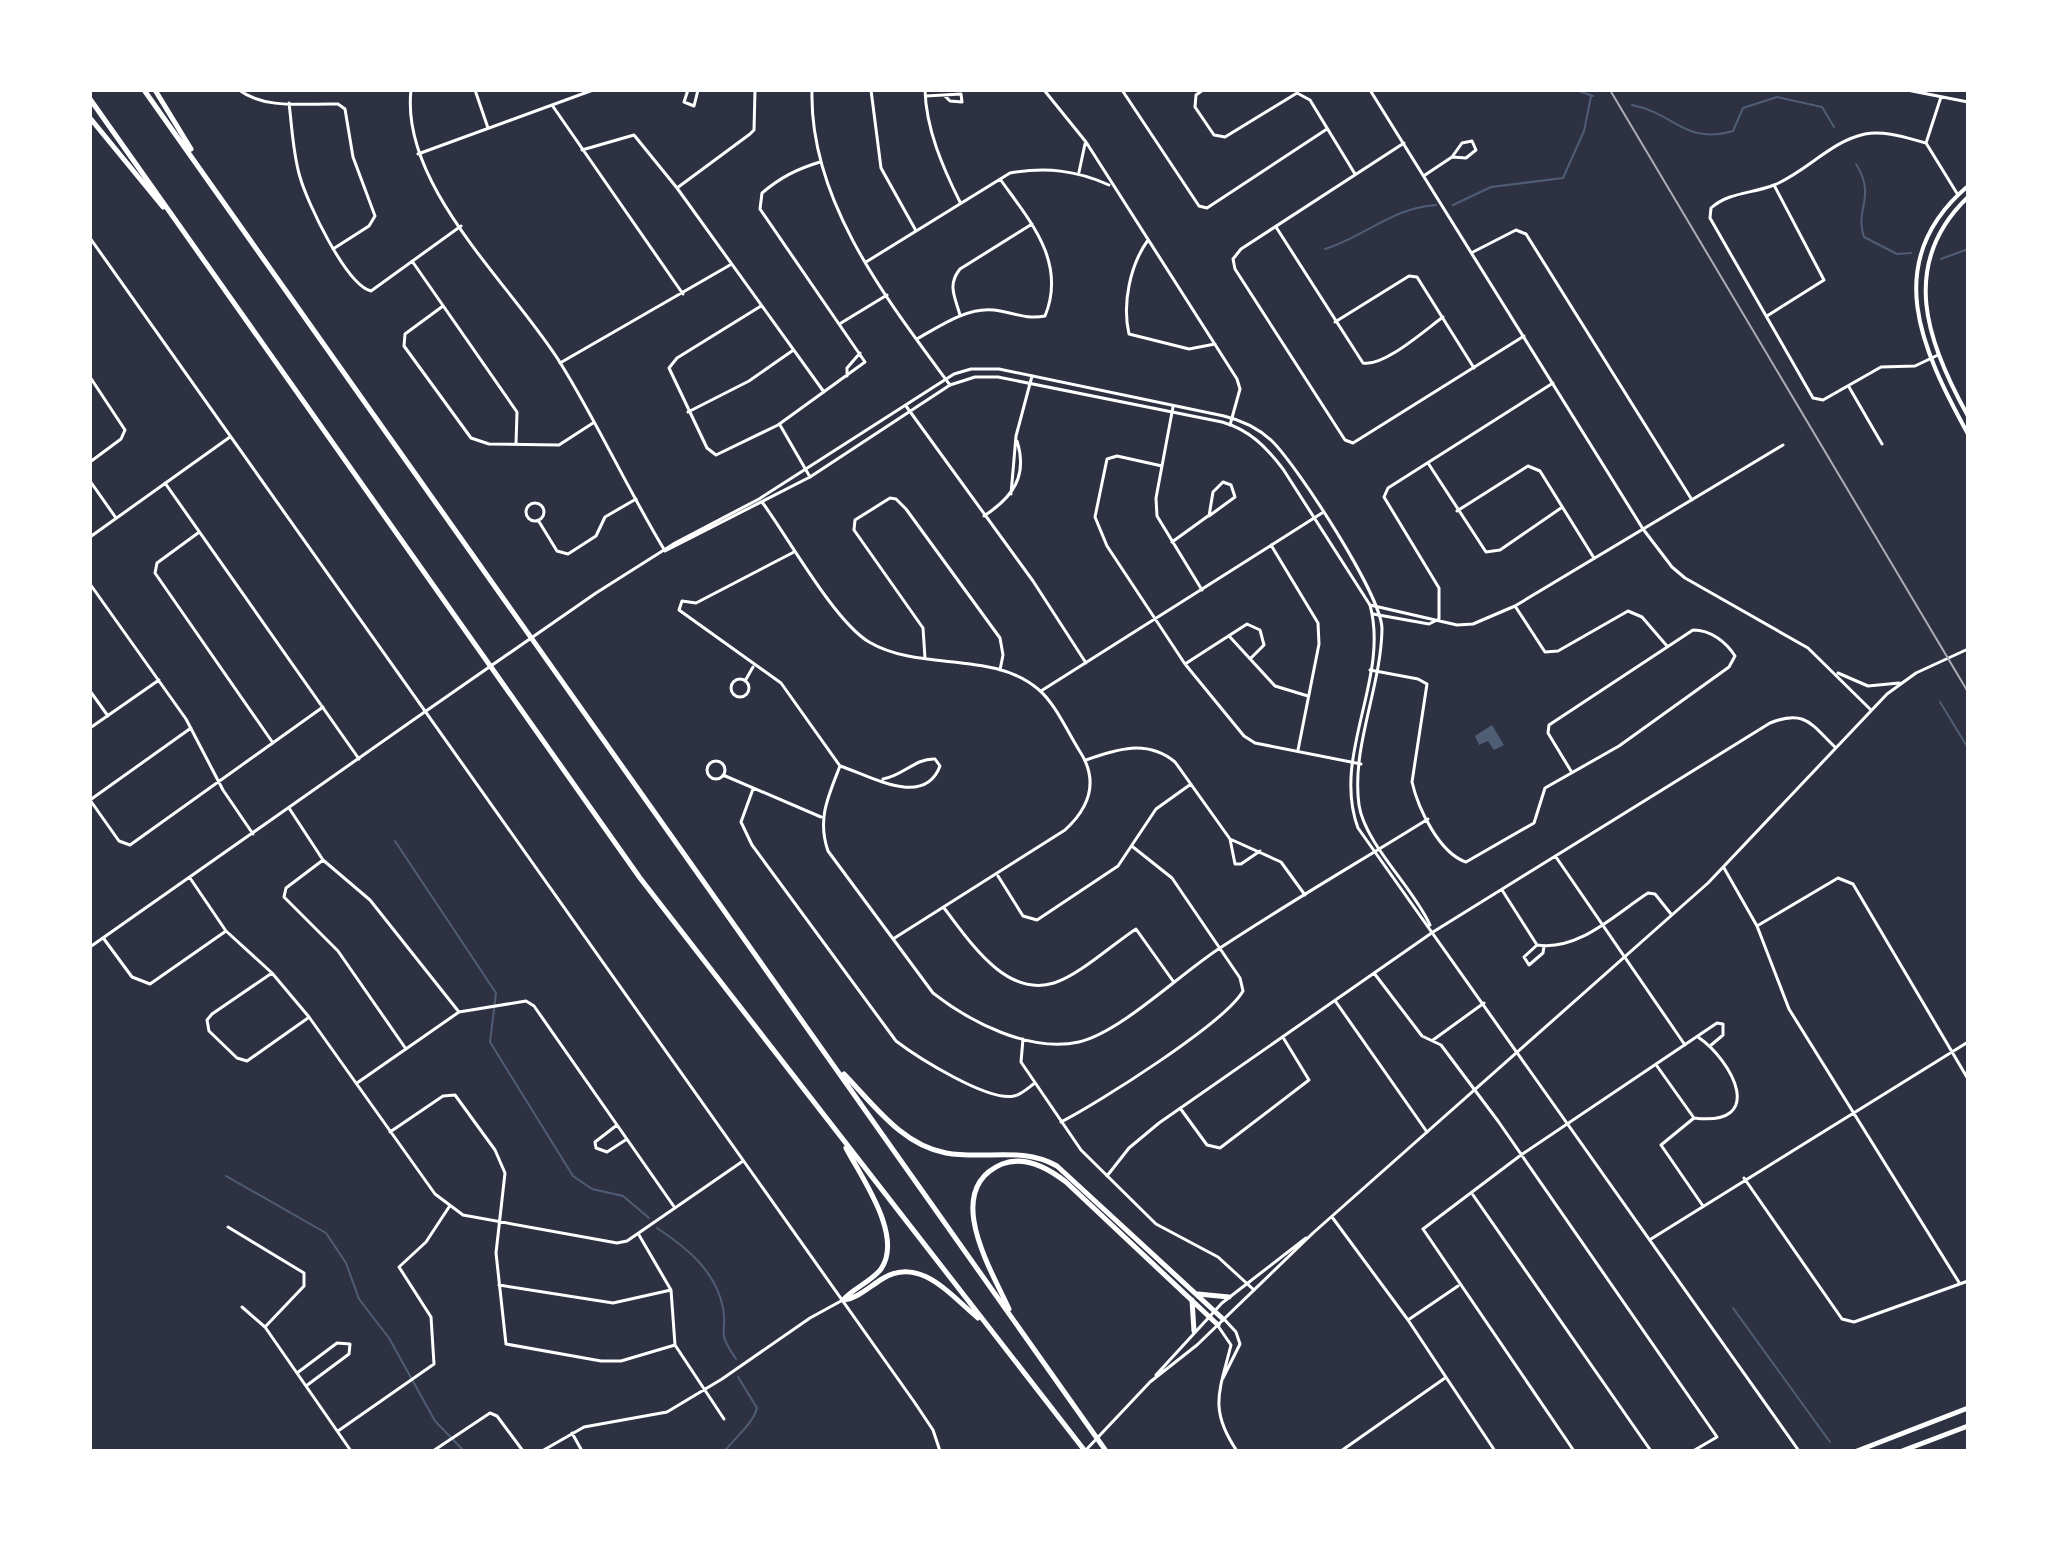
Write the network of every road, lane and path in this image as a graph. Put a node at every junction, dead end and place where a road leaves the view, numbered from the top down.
1 (144, 90) edge
2 (155, 90) edge
3 (239, 90) edge
4 (411, 90) edge
5 (475, 90) edge
6 (593, 90) edge
7 (688, 90) edge
8 (698, 90) edge
9 (755, 90) edge
10 (812, 90) edge
11 (871, 90) edge
12 (925, 90) edge
13 (1044, 90) edge
14 (1122, 90) edge
15 (1203, 90) edge
16 (1370, 90) edge
17 (1907, 90) edge
18 (944, 95) dead end
19 (925, 96) junction
20 (1941, 96) junction
21 (90, 99) edge
22 (1968, 102) edge
23 (289, 103) junction
24 (552, 105) junction
25 (90, 118) edge
26 (488, 128) junction
27 (1327, 129) junction
28 (1086, 142) junction
29 (1404, 143) junction
30 (1926, 143) junction
31 (582, 150) junction
32 (418, 154) junction
33 (1452, 157) junction
34 (820, 162) junction
35 (1079, 172) junction
36 (1355, 174) junction
37 (1425, 175) junction
38 (1000, 179) junction
39 (210, 180) junction
40 (1774, 185) junction
41 (1968, 186) edge
42 (1112, 187) junction
43 (677, 188) junction
44 (1958, 195) junction
45 (1968, 197) edge
46 (960, 202) junction
47 (1032, 224) junction
48 (180, 226) junction
49 (461, 226) junction
50 (1275, 226) junction
51 (915, 229) junction
52 (90, 238) edge
53 (1148, 239) junction
54 (333, 249) junction
55 (1473, 252) junction
56 (412, 261) junction
57 (866, 262) junction
58 (731, 264) junction
59 (683, 294) junction
60 (887, 295) junction
61 (443, 306) junction
62 (761, 306) junction
63 (960, 315) junction
64 (1767, 316) junction
65 (1443, 317) junction
66 (1335, 322) junction
67 (841, 323) junction
68 (1524, 336) junction
69 (916, 339) junction
70 (1215, 344) junction
71 (793, 351) junction
72 (860, 353) junction
73 (1938, 355) junction
74 (1929, 360) junction
75 (560, 363) junction
76 (1474, 368) junction
77 (1032, 376) junction
78 (90, 377) edge
79 (847, 377) junction
80 (946, 379) junction
81 (1553, 383) junction
82 (1030, 384) junction
83 (950, 385) junction
84 (1848, 386) junction
85 (824, 392) junction
86 (906, 406) junction
87 (1173, 407) junction
88 (688, 412) junction
89 (910, 412) junction
90 (1172, 412) junction
91 (1968, 416) edge
92 (1232, 418) junction
93 (593, 423) junction
94 (779, 424) junction
95 (1230, 425) junction
96 (1968, 434) edge
97 (232, 436) junction
98 (1016, 436) junction
99 (516, 444) junction
100 (1882, 444) dead end
101 (1783, 445) dead end
102 (90, 462) edge
103 (1428, 463) junction
104 (1162, 466) junction
105 (805, 469) junction
106 (810, 477) junction
107 (90, 481) edge
108 (165, 483) junction
109 (1011, 494) junction
110 (636, 499) junction
111 (759, 499) junction
112 (1692, 500) junction
113 (763, 503) junction
114 (1561, 508) junction
115 (1457, 511) junction
116 (1322, 513) junction
117 (984, 516) junction
118 (1209, 516) junction
119 (116, 518) junction
120 (1315, 518) junction
121 (538, 520) junction
122 (1643, 529) junction
123 (199, 532) junction
124 (90, 537) edge
125 (1172, 542) junction
126 (1271, 545) junction
127 (665, 551) junction
128 (795, 552) junction
129 (1594, 558) junction
130 (90, 584) edge
131 (1202, 590) junction
132 (696, 603) junction
133 (1370, 605) junction
134 (1515, 606) junction
135 (1379, 608) junction
136 (1373, 614) junction
137 (692, 616) junction
138 (1380, 616) junction
139 (1153, 619) junction
140 (1439, 619) junction
141 (1230, 636) junction
142 (1667, 646) junction
143 (1968, 649) edge
144 (925, 658) junction
145 (1250, 659) junction
146 (1086, 663) junction
147 (1185, 664) junction
148 (754, 666) junction
149 (1000, 670) junction
150 (1370, 670) junction
151 (1378, 672) junction
152 (1836, 673) junction
153 (159, 680) junction
154 (745, 681) junction
155 (1899, 683) junction
156 (90, 691) edge
157 (1041, 691) junction
158 (1308, 696) junction
159 (323, 707) junction
160 (1871, 710) junction
161 (426, 711) junction
162 (108, 716) junction
163 (90, 728) edge
164 (191, 728) junction
165 (273, 743) junction
166 (1835, 748) junction
167 (1297, 752) junction
168 (359, 759) junction
169 (1086, 760) junction
170 (1352, 762) junction
171 (1361, 764) junction
172 (840, 766) junction
173 (1571, 771) junction
174 (723, 775) junction
175 (883, 779) junction
176 (219, 782) junction
177 (1191, 784) junction
178 (753, 789) junction
179 (90, 800) edge
180 (289, 808) junction
181 (821, 817) junction
182 (1428, 819) junction
183 (253, 834) junction
184 (1230, 839) junction
185 (1133, 847) junction
186 (1381, 848) junction
187 (1260, 851) junction
188 (1373, 853) junction
189 (1556, 857) junction
190 (323, 860) junction
191 (1723, 867) junction
192 (997, 875) junction
193 (190, 878) junction
194 (1502, 890) junction
195 (1305, 895) junction
196 (944, 907) junction
197 (1672, 916) junction
198 (1601, 923) junction
199 (1757, 926) junction
200 (226, 931) junction
201 (1433, 932) junction
202 (104, 939) junction
203 (893, 939) junction
204 (1537, 945) junction
205 (1544, 946) junction
206 (90, 947) edge
207 (1219, 948) junction
208 (1625, 959) junction
209 (272, 973) junction
210 (1374, 973) junction
211 (1173, 981) junction
212 (1336, 1002) junction
213 (1484, 1003) junction
214 (459, 1012) junction
215 (309, 1017) junction
216 (1696, 1037) junction
217 (1023, 1039) junction
218 (1284, 1039) junction
219 (1433, 1040) junction
220 (1968, 1042) edge
221 (1685, 1045) junction
222 (1710, 1046) junction
223 (406, 1049) junction
224 (1519, 1051) junction
225 (1952, 1052) junction
226 (831, 1061) junction
227 (1657, 1065) junction
228 (1968, 1079) edge
229 (1035, 1083) junction
230 (356, 1084) junction
231 (1475, 1090) junction
232 (1180, 1108) junction
233 (1851, 1113) junction
234 (1694, 1118) junction
235 (1061, 1122) junction
236 (1569, 1123) junction
237 (617, 1125) junction
238 (390, 1132) junction
239 (1427, 1132) junction
240 (838, 1133) junction
241 (627, 1139) junction
242 (1521, 1155) junction
243 (744, 1160) junction
244 (1107, 1176) junction
245 (1744, 1178) junction
246 (1472, 1193) junction
247 (1703, 1206) junction
248 (449, 1207) junction
249 (675, 1208) junction
250 (1332, 1217) junction
251 (502, 1222) junction
252 (228, 1227) dead end
253 (1313, 1233) junction
254 (639, 1235) junction
255 (1651, 1239) junction
256 (1968, 1281) edge
257 (1246, 1282) junction
258 (1960, 1284) junction
259 (499, 1285) junction
260 (1459, 1285) junction
261 (671, 1290) junction
262 (1254, 1290) junction
263 (1194, 1296) junction
264 (1229, 1297) junction
265 (843, 1300) junction
266 (242, 1307) dead end
267 (1212, 1313) junction
268 (1223, 1319) junction
269 (1408, 1320) junction
270 (1014, 1321) junction
271 (986, 1324) junction
272 (1218, 1325) junction
273 (265, 1327) junction
274 (1194, 1331) junction
275 (675, 1345) junction
276 (297, 1373) junction
277 (1445, 1378) junction
278 (1221, 1381) junction
279 (1150, 1382) junction
280 (306, 1386) junction
281 (705, 1391) junction
282 (1968, 1408) edge
283 (724, 1419) dead end
284 (1968, 1426) edge
285 (338, 1431) junction
286 (572, 1433) junction
287 (351, 1451) edge
288 (433, 1451) edge
289 (523, 1451) edge
290 (542, 1451) edge
291 (582, 1451) edge
292 (940, 1451) edge
293 (1085, 1451) edge
294 (1106, 1451) edge
295 (1237, 1451) edge
296 (1341, 1451) edge
297 (1495, 1451) edge
298 (1574, 1451) edge
299 (1651, 1451) edge
300 (1693, 1451) edge
301 (1799, 1451) edge
302 (1857, 1451) edge
303 (1902, 1451) edge

1 - 39 highway
2 - 39 highway
3 - 23 street
4 - 32 street
5 - 26 street
6 - 24 street
7 - 8 street
9 - 43 street
10 - 34 street
11 - 51 street
12 - 19 street
13 - 28 street
14 - 27 street
15 - 27 street
16 - 29 street
17 - 20 street
18 - 19 street
19 - 46 street
20 - 22 street
20 - 30 street
21 - 48 highway
23 - 54 street
23 - 54 street
24 - 26 street
24 - 31 street
25 - 48 highway
26 - 32 street
27 - 36 street
28 - 35 street
28 - 42 street
29 - 36 street
29 - 37 street
30 - 40 street
30 - 44 street
31 - 43 street
31 - 59 street
32 - 49 street
33 - 33 street
33 - 37 street
34 - 57 street
34 - 67 street
35 - 38 street
35 - 42 street
36 - 50 street
37 - 55 street
38 - 46 street
38 - 47 street
39 - 226 highway
40 - 64 street
40 - 64 street
41 - 44 main road
42 - 53 street
43 - 58 street
44 - 74 main road
45 - 73 main road
46 - 51 street
47 - 63 street
47 - 63 street
48 - 240 highway
49 - 56 street
49 - 75 street
50 - 66 street
50 - 76 street
51 - 57 street
52 - 97 street
53 - 70 street
53 - 70 street
54 - 56 street
55 - 68 street
55 - 112 street
56 - 61 street
57 - 60 street
58 - 59 street
58 - 62 street
59 - 75 street
60 - 67 street
60 - 69 street
61 - 99 street
61 - 99 street
62 - 71 street
62 - 88 street
63 - 69 street
64 - 84 street
65 - 66 street
65 - 66 street
65 - 76 street
67 - 72 street
68 - 76 street
68 - 81 street
69 - 80 street
70 - 92 street
71 - 85 street
71 - 88 street
72 - 79 street
72 - 79 street
73 - 74 street
73 - 91 main road
74 - 84 street
74 - 96 main road
75 - 93 street
77 - 80 street
77 - 82 street
77 - 87 street
78 - 102 street
79 - 85 street
80 - 83 street
80 - 86 street
81 - 103 street
81 - 122 street
82 - 83 street
82 - 90 street
82 - 98 street
83 - 89 street
84 - 100 street
85 - 94 street
86 - 89 street
86 - 105 street
87 - 90 street
87 - 92 street
88 - 94 street
89 - 106 street
89 - 117 street
90 - 95 street
90 - 104 street
92 - 95 street
92 - 116 street
93 - 99 street
93 - 110 street
94 - 105 street
95 - 120 street
97 - 108 street
97 - 161 street
98 - 109 street
98 - 109 street
101 - 112 street
103 - 115 street
103 - 140 street
104 - 125 street
104 - 139 street
105 - 106 street
105 - 111 street
106 - 113 street
107 - 119 street
108 - 119 street
108 - 123 street
109 - 117 street
110 - 121 street
110 - 127 street
111 - 113 street
111 - 127 street
112 - 122 street
113 - 127 street
113 - 128 street
114 - 115 street
114 - 115 street
114 - 129 street
116 - 120 street
116 - 135 street
117 - 146 street
118 - 118 street
118 - 125 street
119 - 124 street
120 - 126 street
120 - 133 street
121 - 121 street
122 - 129 street
122 - 152 street
123 - 159 street
123 - 165 street
125 - 131 street
126 - 131 street
126 - 158 street
127 - 161 street
128 - 132 street
128 - 144 street
129 - 134 street
130 - 153 street
131 - 139 street
132 - 137 street
132 - 137 street
133 - 135 street
133 - 136 street
134 - 140 street
134 - 142 street
135 - 138 street
135 - 140 street
136 - 138 street
136 - 150 street
137 - 148 street
138 - 140 street
138 - 151 street
139 - 146 street
139 - 147 street
141 - 145 street
141 - 145 street
141 - 147 street
142 - 173 street
142 - 173 street
143 - 155 street
144 - 149 street
144 - 149 street
145 - 158 street
146 - 157 street
147 - 167 street
148 - 154 street
148 - 172 street
149 - 157 street
150 - 151 street
150 - 170 street
151 - 171 street
151 - 182 street
152 - 155 street
152 - 160 street
153 - 162 street
153 - 164 street
154 - 154 street
155 - 160 street
156 - 162 street
157 - 169 street
158 - 167 street
159 - 165 street
159 - 168 street
160 - 166 street
161 - 168 street
161 - 243 street
162 - 163 street
164 - 176 street
164 - 179 street
165 - 176 street
166 - 189 street
166 - 191 street
167 - 170 street
168 - 180 street
169 - 177 street
169 - 192 street
170 - 171 street
170 - 188 street
171 - 186 street
172 - 175 street
172 - 181 street
173 - 182 street
174 - 174 street
174 - 178 street
175 - 175 street
176 - 179 street
176 - 183 street
177 - 184 street
177 - 185 street
178 - 181 street
178 - 229 street
180 - 183 street
180 - 190 street
181 - 203 street
182 - 186 street
183 - 193 street
184 - 187 street
184 - 187 street
185 - 192 street
185 - 207 street
186 - 188 street
186 - 201 street
187 - 195 street
188 - 195 street
188 - 201 street
189 - 194 street
189 - 198 street
190 - 214 street
190 - 223 street
191 - 197 street
191 - 199 street
192 - 196 street
193 - 200 street
193 - 202 street
194 - 201 street
194 - 204 street
195 - 207 street
196 - 203 street
196 - 211 street
197 - 198 street
197 - 208 street
198 - 205 street
198 - 208 street
199 - 225 street
199 - 233 street
200 - 202 street
200 - 209 street
201 - 210 street
201 - 213 street
202 - 206 street
203 - 217 street
204 - 205 street
204 - 205 street
207 - 211 street
207 - 235 street
208 - 221 street
208 - 224 street
209 - 215 street
209 - 215 street
210 - 212 street
210 - 219 street
211 - 217 street
212 - 218 street
212 - 239 street
213 - 219 street
213 - 224 street
214 - 223 street
214 - 237 street
215 - 230 street
216 - 221 street
216 - 222 street
216 - 222 street
217 - 229 street
218 - 232 street
218 - 232 street
219 - 231 street
220 - 225 street
221 - 227 street
222 - 234 street
223 - 230 street
224 - 231 street
224 - 236 street
225 - 228 street
225 - 233 street
226 - 263 highway
226 - 270 highway
227 - 234 street
227 - 236 street
229 - 235 street
230 - 238 street
231 - 239 street
231 - 242 street
232 - 244 street
233 - 245 street
233 - 258 street
234 - 247 street
235 - 244 street
236 - 242 street
236 - 255 street
237 - 241 street
237 - 241 street
238 - 248 street
238 - 251 street
239 - 250 street
240 - 265 highway
240 - 271 highway
241 - 249 street
242 - 246 street
242 - 300 street
243 - 249 street
243 - 265 street
244 - 257 street
245 - 247 street
245 - 258 street
246 - 260 street
246 - 299 street
247 - 255 street
248 - 251 street
248 - 285 street
249 - 254 street
250 - 253 street
250 - 269 street
251 - 254 street
251 - 259 street
252 - 273 street
253 - 257 street
253 - 262 street
254 - 261 street
255 - 301 street
256 - 258 street
257 - 262 street
257 - 264 street
259 - 261 street
259 - 275 street
260 - 269 street
260 - 298 street
261 - 275 street
262 - 268 street
263 - 264 highway
263 - 267 highway
263 - 270 highway
263 - 274 highway
264 - 267 street
265 - 271 highway
265 - 281 street
265 - 292 street
266 - 273 street
267 - 268 highway
267 - 272 highway
267 - 274 street
268 - 272 street
268 - 278 street
269 - 277 street
270 - 294 highway
271 - 293 highway
272 - 278 street
272 - 279 street
273 - 276 street
274 - 279 street
275 - 281 street
276 - 280 street
276 - 280 street
277 - 296 street
277 - 297 street
278 - 295 street
279 - 293 street
280 - 285 street
281 - 283 street
281 - 286 street
282 - 302 highway
284 - 303 highway
285 - 287 street
286 - 290 street
286 - 291 street
288 - 289 street

